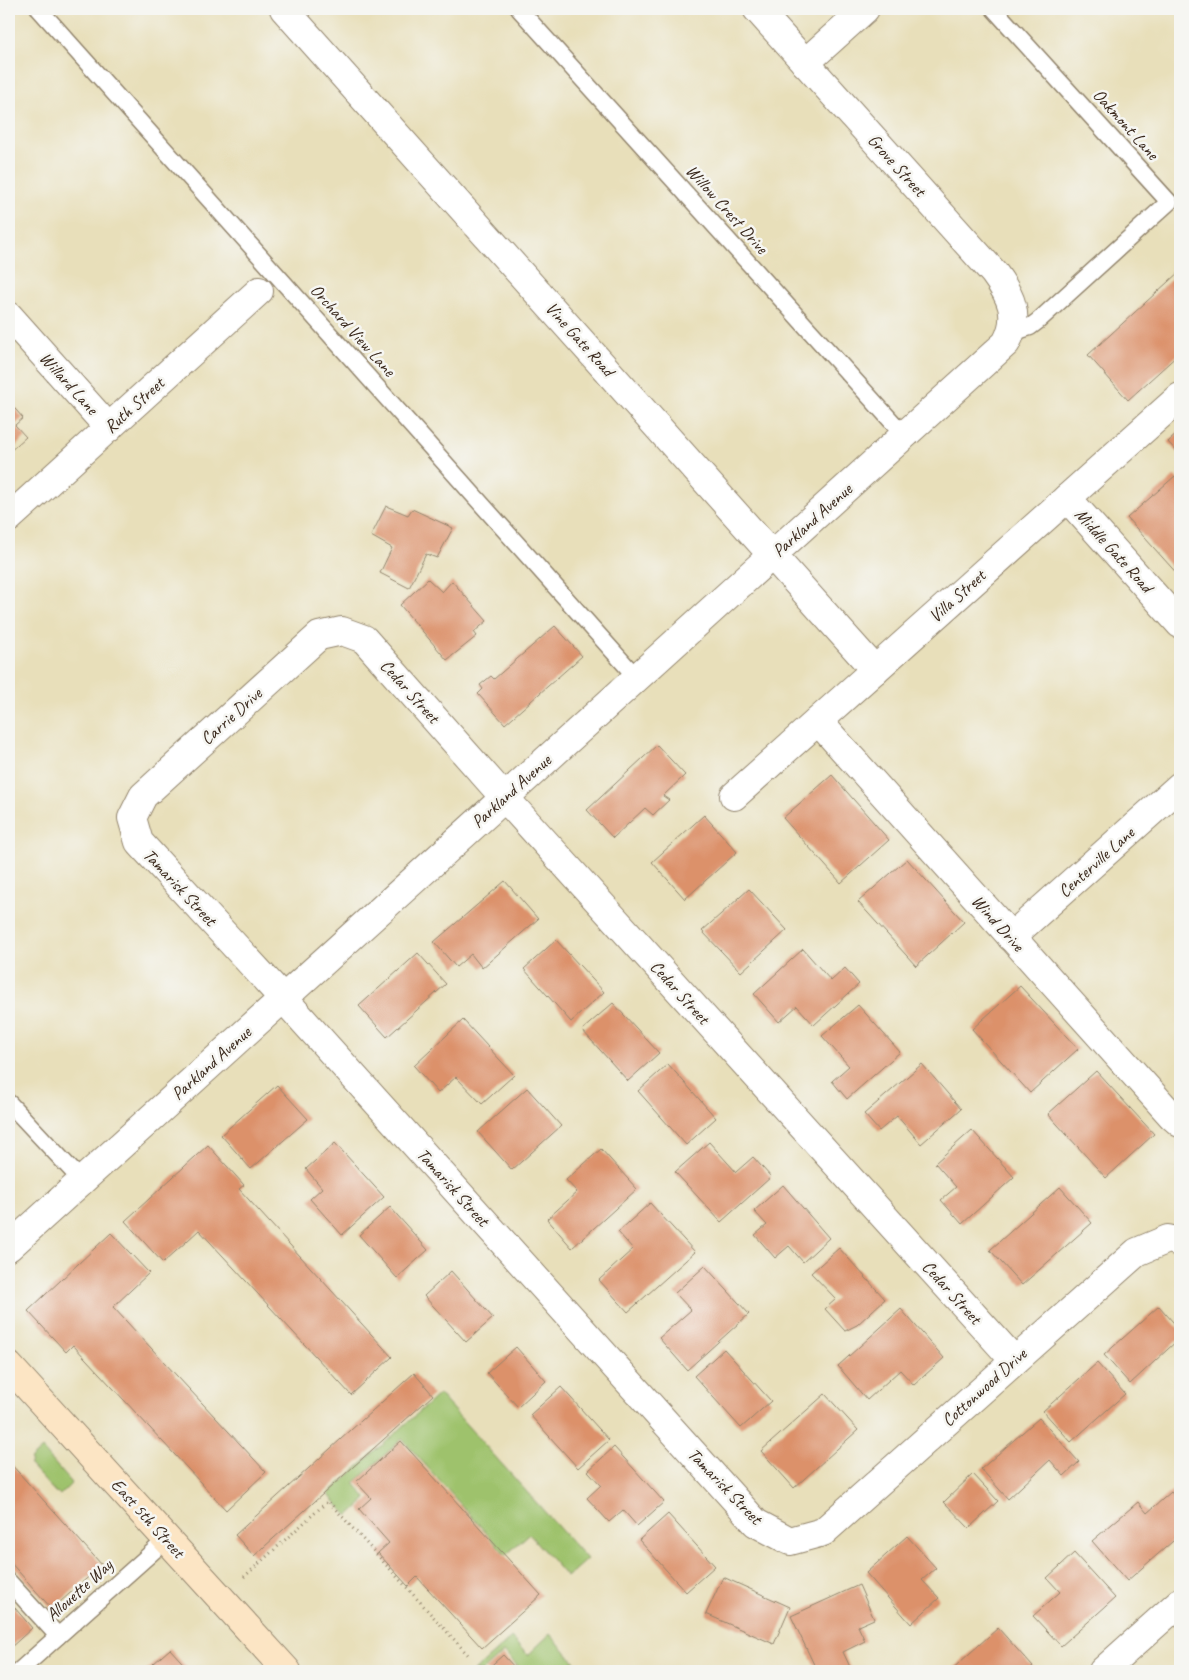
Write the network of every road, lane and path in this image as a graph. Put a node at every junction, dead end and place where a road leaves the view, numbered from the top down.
1 (38, 9) edge
2 (284, 9) edge
3 (519, 9) edge
4 (757, 9) edge
5 (865, 9) edge
6 (994, 9) edge
7 (805, 63) junction
8 (260, 291) dead end
9 (9, 316) edge
10 (1011, 333) junction
11 (1180, 397) edge
12 (109, 428) junction
13 (905, 436) junction
14 (1067, 498) junction
15 (9, 518) edge
16 (773, 555) junction
17 (1180, 624) edge
18 (342, 631) joint
19 (875, 670) junction
20 (637, 678) junction
21 (818, 721) junction
22 (1180, 786) edge
23 (734, 796) dead end
24 (504, 797) junction
25 (132, 818) joint
26 (1012, 937) junction
27 (283, 998) junction
28 (9, 1102) edge
29 (1180, 1123) edge
30 (82, 1180) junction
31 (1180, 1242) edge
32 (9, 1247) edge
33 (1014, 1360) junction
34 (9, 1366) edge
35 (167, 1539) junction
36 (790, 1540) joint
37 (244, 1577) dead end
38 (9, 1582) edge
39 (1180, 1602) edge
40 (58, 1636) junction
41 (470, 1657) dead end
42 (19, 1671) edge
43 (287, 1671) edge
44 (1104, 1671) edge

1 - 20 lane, Orchard View Lane
2 - 16 street, Vine Gate Road
3 - 13 lane, Willow Crest Drive
4 - 7 street, Grove Street
5 - 7 street
6 - 10 lane, Oakmont Lane
7 - 10 street, Grove Street
8 - 12 street, Ruth Street
9 - 12 street, Willard Lane
10 - 13 street, Parkland Avenue
11 - 14 street, Villa Street
12 - 15 street, Ruth Street
13 - 16 street, Parkland Avenue
14 - 17 street, Middle Gate Road
14 - 19 street, Villa Street
16 - 19 street, Vine Gate Road
16 - 20 street, Parkland Avenue
18 - 24 street, Cedar Street
18 - 25 street, Carrie Drive
19 - 21 street, Villa Street
20 - 24 street, Parkland Avenue
21 - 23 street, Villa Street
21 - 26 street, Wind Drive
22 - 26 street, Centerville Lane
24 - 27 street, Parkland Avenue
24 - 33 street, Cedar Street
25 - 27 street, Tamarisk Street
26 - 29 street, Wind Drive
27 - 30 street, Parkland Avenue
27 - 36 street, Tamarisk Street
28 - 30 lane
30 - 32 street, Parkland Avenue
31 - 33 street, Cottonwood Drive
33 - 36 street, Cottonwood Drive
34 - 35 main road, East 5th Street
35 - 40 lane, Allouette Way
35 - 43 main road, East 5th Street
37 - 41 path
38 - 40 lane
39 - 44 street
40 - 42 lane, Allouette Way

